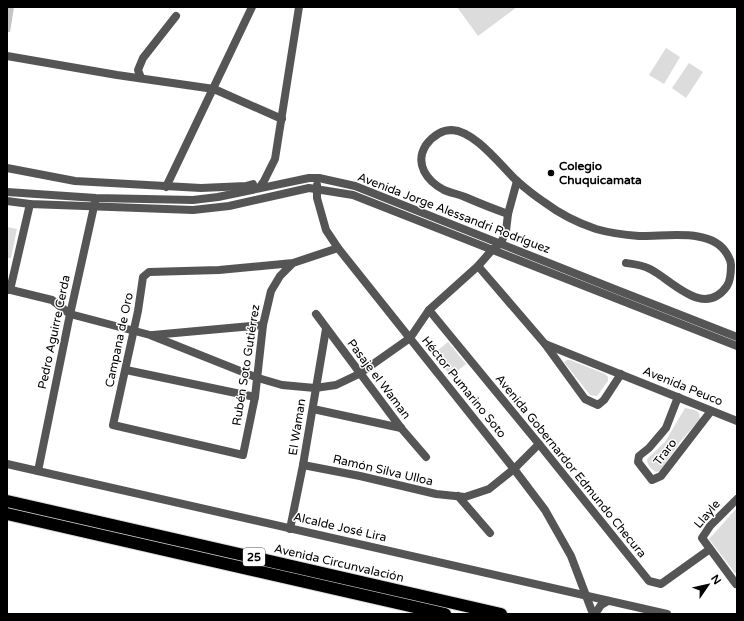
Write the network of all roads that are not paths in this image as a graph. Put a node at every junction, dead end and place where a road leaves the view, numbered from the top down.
1 (252, 7) edge
2 (299, 7) edge
3 (176, 16) dead end
4 (7, 56) edge
5 (142, 78) junction
6 (214, 89) junction
7 (282, 120) junction
8 (7, 168) edge
9 (319, 178) junction
10 (517, 181) junction
11 (261, 185) junction
12 (166, 187) junction
13 (316, 188) junction
14 (7, 192) edge
15 (7, 201) edge
16 (95, 202) junction
17 (30, 204) junction
18 (508, 214) junction
19 (501, 243) junction
20 (338, 248) junction
21 (492, 250) junction
22 (293, 263) junction
23 (626, 263) dead end
24 (478, 266) junction
25 (8, 290) edge
26 (616, 294) junction
27 (429, 310) junction
28 (70, 314) junction
29 (316, 314) dead end
30 (263, 325) junction
31 (326, 329) junction
32 (133, 330) junction
33 (150, 335) junction
34 (410, 338) junction
35 (736, 341) edge
36 (545, 344) junction
37 (126, 370) junction
38 (359, 374) junction
39 (621, 374) junction
40 (258, 378) junction
41 (315, 388) junction
42 (255, 397) junction
43 (678, 397) junction
44 (313, 409) junction
45 (712, 411) junction
46 (737, 421) edge
47 (401, 428) junction
48 (539, 444) junction
49 (243, 455) joint
50 (426, 457) dead end
51 (7, 464) edge
52 (303, 465) junction
53 (514, 469) junction
54 (38, 471) junction
55 (458, 496) junction
56 (737, 499) edge
57 (7, 501) edge
58 (7, 514) edge
59 (290, 529) junction
60 (490, 533) dead end
61 (710, 549) junction
62 (737, 583) edge
63 (586, 595) junction
64 (608, 601) junction
65 (445, 614) edge
66 (502, 614) edge
67 (594, 614) edge
68 (667, 614) edge

1 - 6 street
2 - 7 street
3 - 5 street
4 - 5 street
5 - 6 street
6 - 7 street
6 - 12 street
7 - 11 street
8 - 12 street
9 - 11 street, Avenida Jorge Alessandri Rodríguez
9 - 13 street, Héctor Pumarino Soto
9 - 19 street, Avenida Jorge Alessandri Rodríguez
10 - 18 street
10 - 18 street
10 - 23 street
11 - 12 street
11 - 16 street, Avenida Jorge Alessandri Rodríguez
13 - 16 street, Avenida Jorge Alessandri Rodríguez
13 - 20 street, Héctor Pumarino Soto
13 - 21 street, Avenida Jorge Alessandri Rodríguez
14 - 16 street, Avenida Jorge Alessandri Rodríguez
15 - 17 street, Avenida Jorge Alessandri Rodríguez
16 - 17 street, Avenida Jorge Alessandri Rodríguez
16 - 28 street, Pedro Aguirre Cerda
17 - 25 street
18 - 19 street
19 - 21 street
19 - 26 street, Avenida Jorge Alessandri Rodríguez
20 - 22 street, Rubén Soto Gutiérrez
20 - 34 street, Héctor Pumarino Soto
21 - 24 street
21 - 26 street, Avenida Jorge Alessandri Rodríguez
22 - 30 street, Rubén Soto Gutiérrez
22 - 32 street, Campana de Oro
24 - 27 street
24 - 36 street, Avenida Peuco
25 - 28 street
26 - 35 street, Avenida Jorge Alessandri Rodríguez
27 - 34 street
27 - 48 street, Avenida Gobernardor Edmundo Checura
28 - 32 street
28 - 54 street, Pedro Aguirre Cerda
29 - 31 street, Pasaje el Waman
30 - 33 street
30 - 40 street, Rubén Soto Gutiérrez
31 - 38 street, Pasaje el Waman
31 - 41 street, El Waman
32 - 33 street
32 - 37 street, Campana de Oro
33 - 40 street
34 - 38 street
34 - 53 street, Héctor Pumarino Soto
36 - 39 street, Avenida Peuco
36 - 39 street, Avenida Peuco
37 - 42 street
37 - 49 street, Campana de Oro
38 - 41 street
38 - 47 street, Pasaje el Waman
39 - 43 street, Avenida Peuco
40 - 41 street
40 - 42 street, Rubén Soto Gutiérrez
41 - 44 street, El Waman
42 - 49 street, Rubén Soto Gutiérrez
43 - 45 street, Avenida Peuco
43 - 45 street, Traro
44 - 47 street
44 - 52 street, El Waman
45 - 46 street, Avenida Peuco
47 - 50 street, Pasaje el Waman
48 - 53 street, Ramón Silva Ulloa
48 - 61 street, Avenida Gobernardor Edmundo Checura
51 - 54 street, Alcalde José Lira
52 - 55 street, Ramón Silva Ulloa
52 - 59 street, El Waman
53 - 55 street, Ramón Silva Ulloa
53 - 63 street, Héctor Pumarino Soto
54 - 59 street, Alcalde José Lira
55 - 60 street
56 - 61 street, Llayle
57 - 66 highway, Avenida Circunvalación / 25
58 - 65 highway, 25
59 - 63 street, Alcalde José Lira
61 - 62 street, Llayle
63 - 64 street, Alcalde José Lira
63 - 67 street, Héctor Pumarino Soto
64 - 67 street
64 - 68 street, Alcalde José Lira

